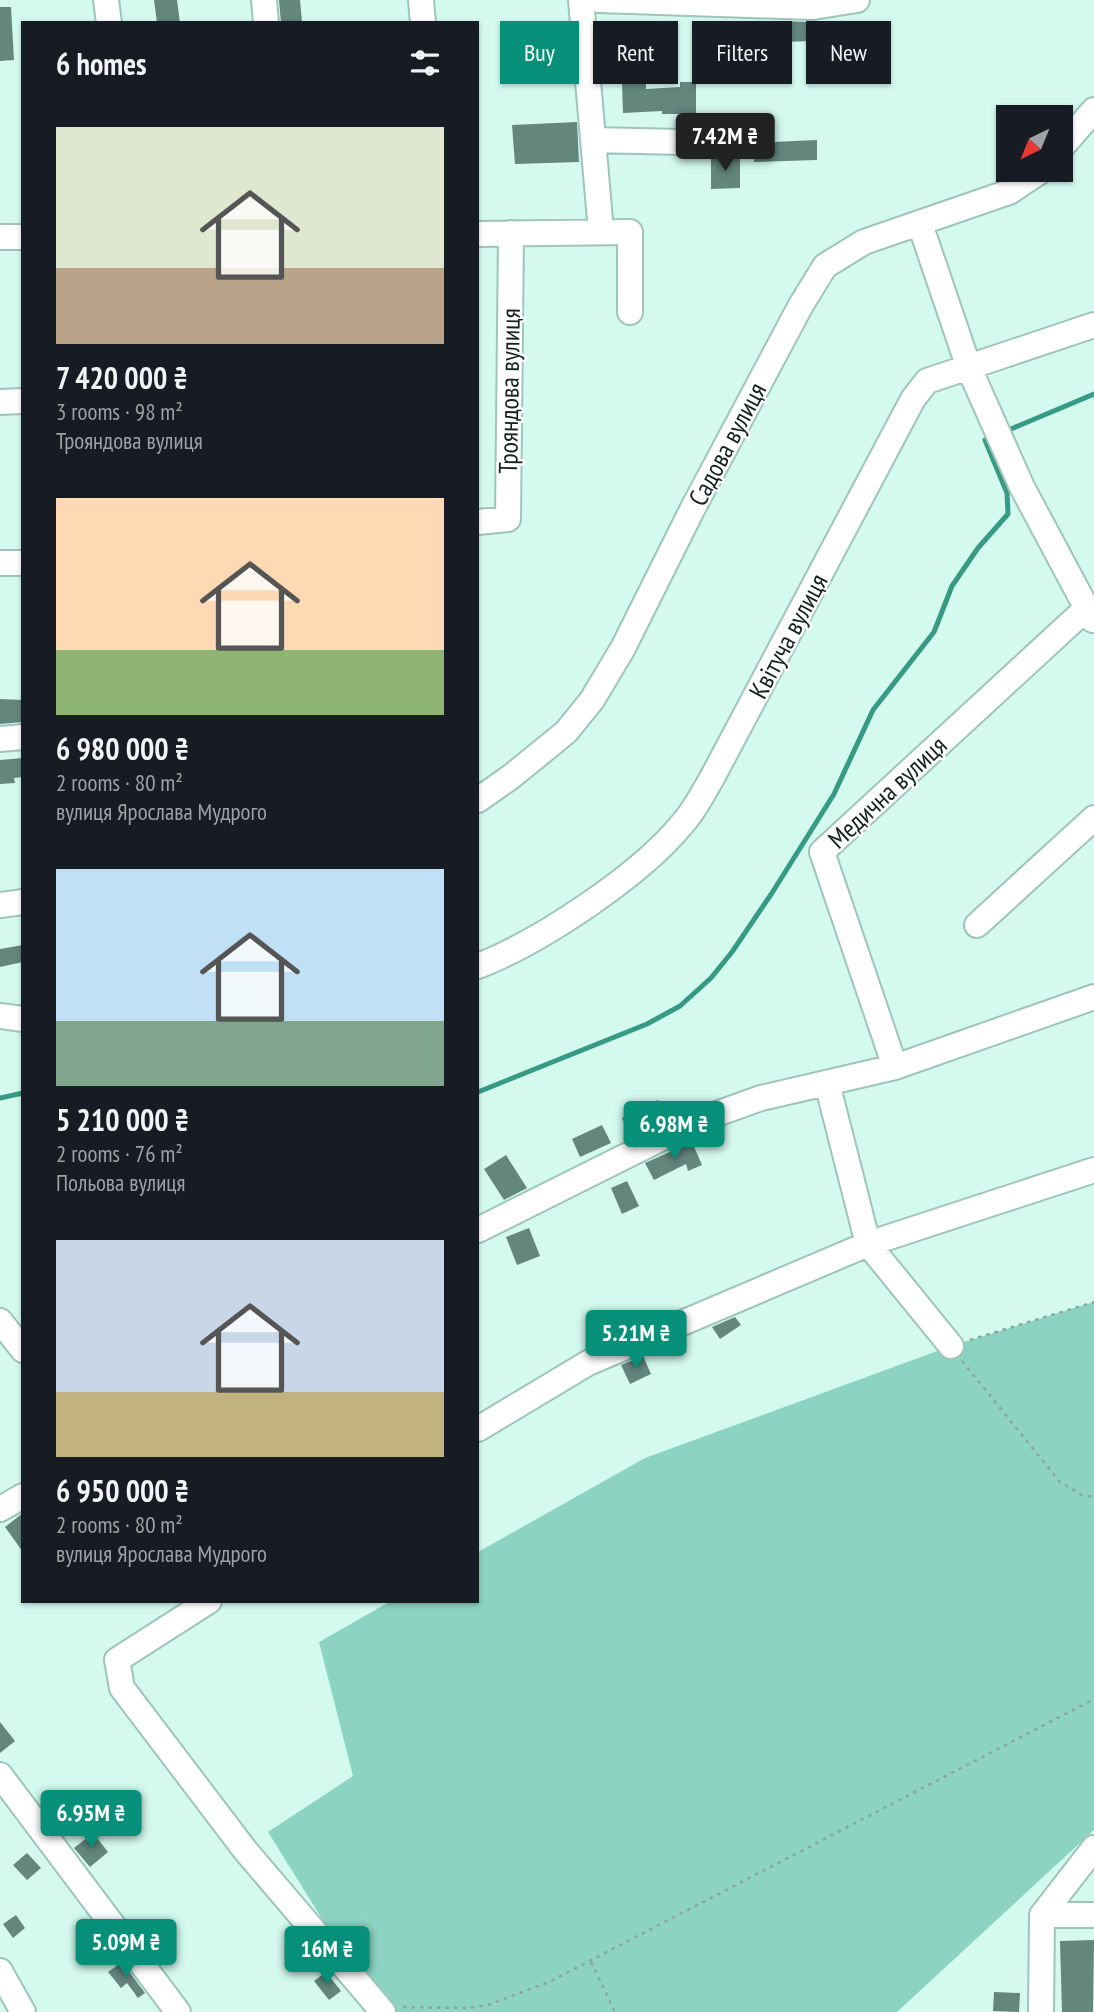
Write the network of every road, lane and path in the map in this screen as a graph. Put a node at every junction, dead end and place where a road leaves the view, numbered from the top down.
1 (106, 0) edge
2 (264, 0) edge
3 (421, 0) edge
4 (580, 0) edge
5 (599, 0) edge
6 (857, 0) edge
7 (109, 21) edge
8 (265, 21) edge
9 (423, 21) edge
10 (1094, 110) edge
11 (1073, 134) edge
12 (593, 140) junction
13 (724, 143) dead end
14 (1023, 182) edge
15 (920, 224) junction
16 (601, 232) junction
17 (511, 233) junction
18 (479, 234) edge
19 (0, 237) edge
20 (21, 237) edge
21 (630, 312) dead end
22 (1094, 325) edge
23 (969, 368) junction
24 (21, 401) edge
25 (0, 402) edge
26 (479, 522) edge
27 (0, 563) edge
28 (21, 563) edge
29 (1091, 614) edge
30 (21, 737) edge
31 (0, 739) edge
32 (479, 799) edge
33 (1094, 818) edge
34 (21, 902) edge
35 (0, 905) edge
36 (977, 925) dead end
37 (479, 966) edge
38 (1094, 997) edge
39 (0, 1016) edge
40 (21, 1019) edge
41 (895, 1067) junction
42 (827, 1083) junction
43 (1094, 1170) edge
44 (479, 1230) edge
45 (868, 1244) junction
46 (1094, 1302) edge
47 (0, 1321) edge
48 (951, 1346) junction
49 (21, 1347) edge
50 (479, 1428) edge
51 (21, 1497) edge
52 (1094, 1497) edge
53 (0, 1509) edge
54 (206, 1603) edge
55 (1094, 1699) edge
56 (0, 1775) edge
57 (1094, 1849) edge
58 (1042, 1915) junction
59 (1094, 1915) edge
60 (591, 1962) junction
61 (0, 1971) edge
62 (381, 2009) edge
63 (23, 2012) edge
64 (178, 2012) edge
65 (615, 2012) edge
66 (1041, 2012) edge

1 - 7 street
2 - 8 street
3 - 9 street
4 - 12 street
5 - 6 street
10 - 11 street
12 - 13 street
12 - 16 street
14 - 15 street, Садова вулиця
15 - 23 street, Медична вулиця
15 - 32 street, Садова вулиця
16 - 17 street
16 - 21 street
17 - 18 street
17 - 26 street, Трояндова вулиця
19 - 20 street
22 - 23 street, Квітуча вулиця
23 - 29 street, Медична вулиця
23 - 37 street, Квітуча вулиця
24 - 25 street
27 - 28 street
29 - 41 street, Медична вулиця
30 - 31 street
33 - 36 street
34 - 35 street
38 - 41 street
39 - 40 street
41 - 42 street
42 - 44 street
42 - 45 street
43 - 45 street
45 - 48 street
45 - 50 street
46 - 48 path
47 - 49 street
48 - 52 path
51 - 53 street
54 - 62 street
55 - 60 path
56 - 64 street
57 - 58 street
58 - 59 street
58 - 66 street
60 - 62 path
60 - 65 path
61 - 63 street

